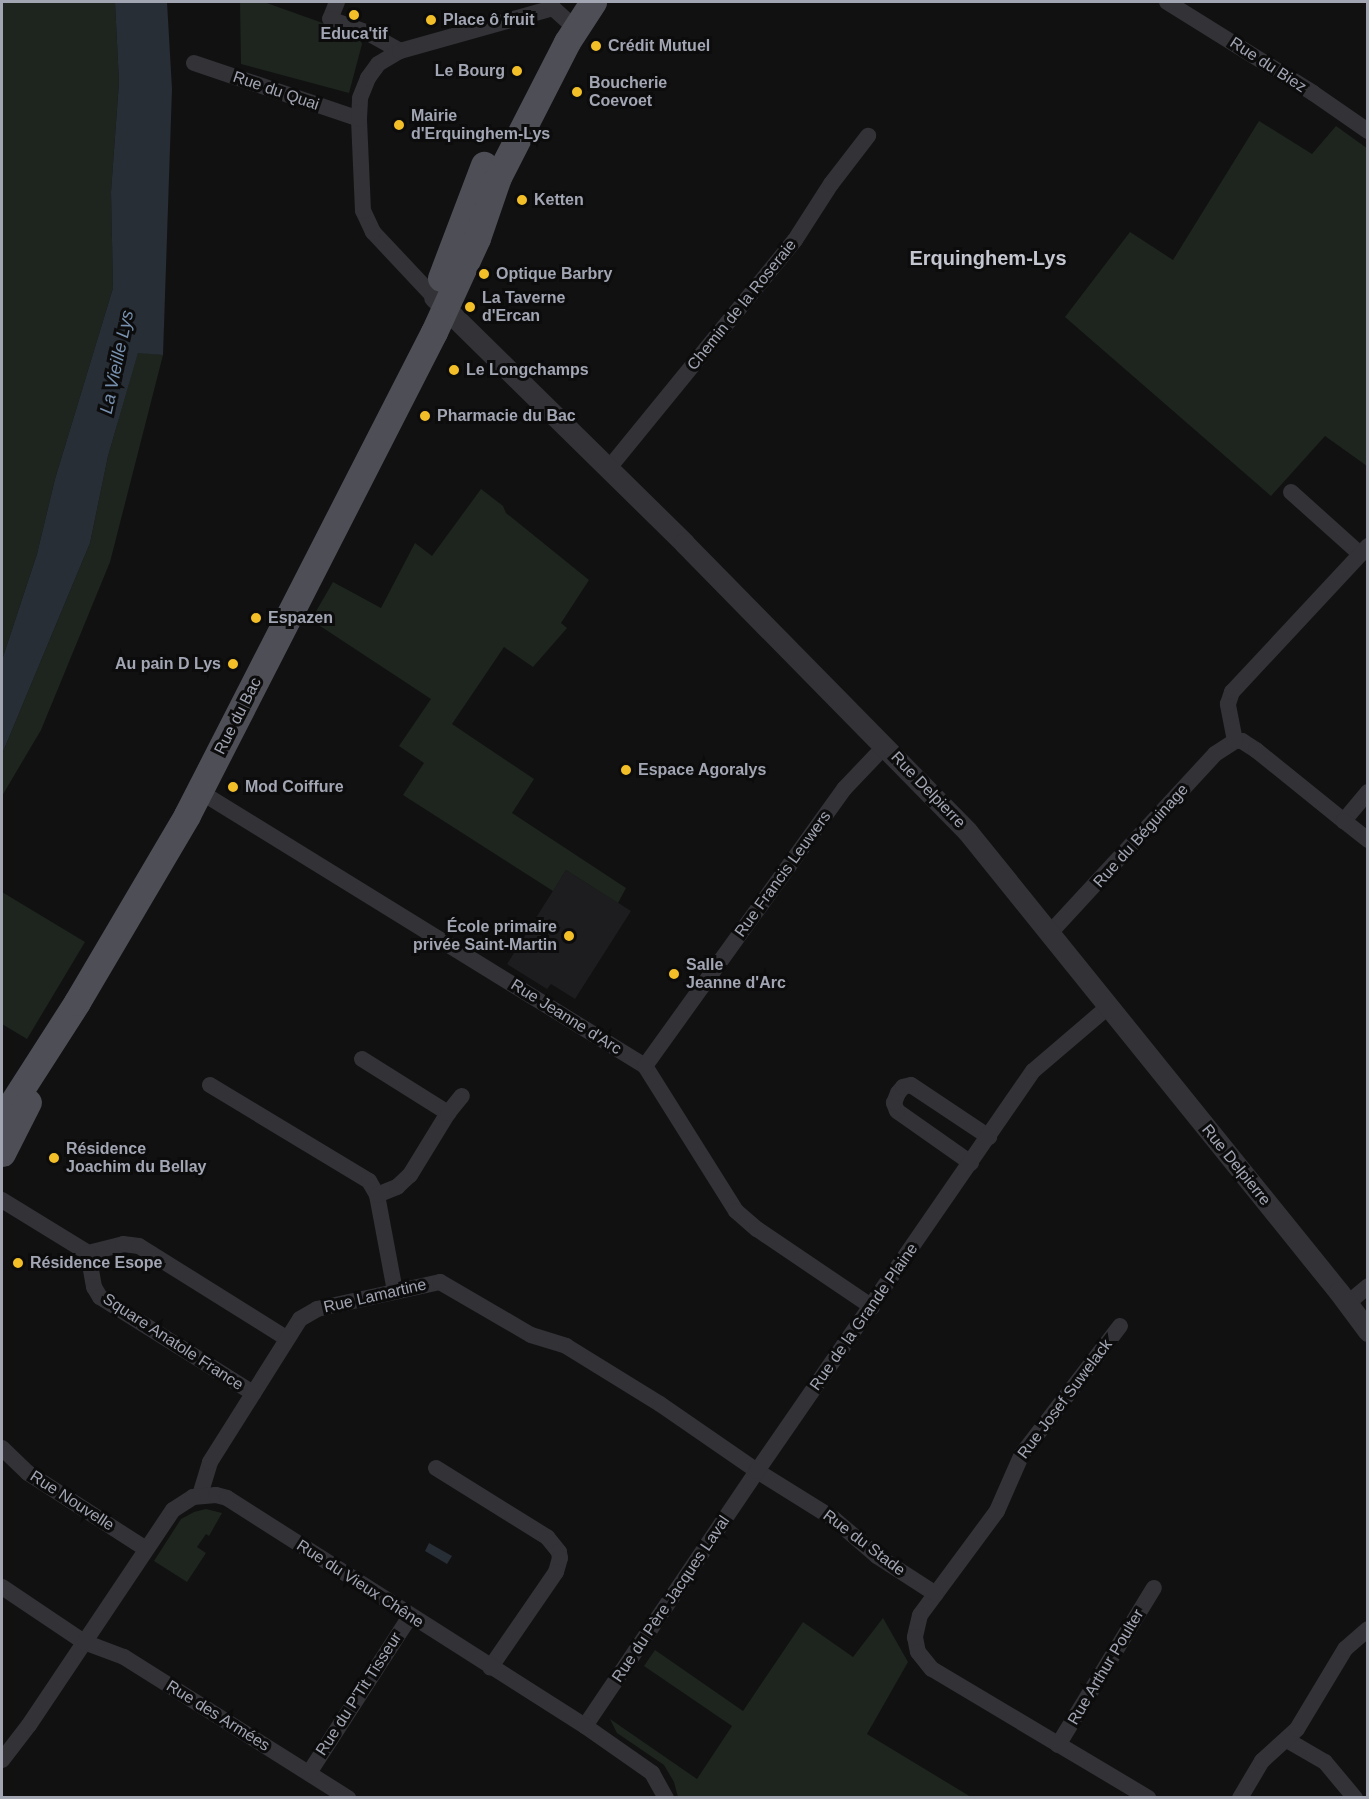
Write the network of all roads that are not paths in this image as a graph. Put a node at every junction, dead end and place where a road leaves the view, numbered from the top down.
1 (337, 2) edge
2 (594, 2) edge
3 (1167, 2) edge
4 (563, 11) edge
5 (400, 51) junction
6 (194, 63) dead end
7 (359, 119) junction
8 (1368, 131) edge
9 (868, 136) dead end
10 (439, 303) junction
11 (609, 468) junction
12 (1291, 492) dead end
13 (1364, 550) edge
14 (1234, 741) junction
15 (885, 746) junction
16 (199, 791) junction
17 (1368, 792) edge
18 (1344, 821) junction
19 (1368, 840) edge
20 (1049, 934) junction
21 (77, 1002) junction
22 (1108, 1007) junction
23 (362, 1059) dead end
24 (645, 1066) junction
25 (210, 1085) dead end
26 (462, 1096) dead end
27 (448, 1113) junction
28 (2, 1119) edge
29 (989, 1137) junction
30 (2, 1153) edge
31 (971, 1163) junction
32 (377, 1195) junction
33 (2, 1200) edge
34 (88, 1253) junction
35 (1368, 1286) edge
36 (395, 1291) junction
37 (1348, 1303) junction
38 (872, 1308) junction
39 (1120, 1326) dead end
40 (1368, 1331) edge
41 (286, 1338) junction
42 (253, 1393) junction
43 (660, 1404) joint
44 (2, 1448) edge
45 (436, 1468) dead end
46 (757, 1472) junction
47 (200, 1495) junction
48 (146, 1549) junction
49 (2, 1587) edge
50 (1154, 1588) dead end
51 (936, 1594) junction
52 (410, 1616) junction
53 (1368, 1629) edge
54 (84, 1642) junction
55 (490, 1668) junction
56 (585, 1726) junction
57 (1287, 1740) junction
58 (1058, 1745) junction
59 (2, 1760) edge
60 (309, 1773) junction
61 (348, 1797) edge
62 (666, 1797) edge
63 (1148, 1797) edge
64 (1240, 1797) edge
65 (1355, 1797) edge

1 - 5 street
2 - 4 main road, Rue du Bac
3 - 8 street, Rue du Biez
4 - 5 street
4 - 10 main road, Rue du Bac
5 - 7 street
6 - 7 street, Rue du Quai
7 - 10 street
9 - 11 street, Chemin de la Roseraie
10 - 11 street, Rue Delpierre
10 - 16 main road, Rue du Bac
11 - 15 street, Rue Delpierre
12 - 13 street
13 - 14 street
14 - 18 street
14 - 20 street, Rue du Béguinage
15 - 20 street, Rue Delpierre
15 - 24 street, Rue Francis Leuwers
16 - 21 main road, Rue du Bac
16 - 24 street, Rue Jeanne d'Arc
17 - 18 street
18 - 19 street
20 - 22 street, Rue Delpierre
21 - 28 main road, Rue du Bac
21 - 30 main road, Rue du Bac
22 - 29 street, Rue de la Grande Plaine
22 - 37 street, Rue Delpierre
23 - 27 street
24 - 38 street, Rue Jeanne d'Arc
25 - 32 street
26 - 27 street
27 - 32 street
29 - 31 street, Rue de la Grande Plaine
29 - 31 street
31 - 38 street, Rue de la Grande Plaine
32 - 36 street
33 - 34 street
34 - 41 street
34 - 42 street, Square Anatole France
35 - 37 street
36 - 41 street, Rue Lamartine
36 - 43 street, Rue Lamartine
37 - 40 street, Rue Delpierre
38 - 46 street, Rue de la Grande Plaine
39 - 51 street, Rue Josef Suwelack
41 - 42 street, Rue Lamartine
42 - 47 street, Rue Lamartine
43 - 46 street, Rue du Stade
44 - 48 street, Rue Nouvelle
45 - 55 street
46 - 51 street, Rue du Stade
46 - 56 street, Rue du Père Jacques Laval
47 - 48 street
47 - 52 street, Rue du Vieux Chêne
48 - 54 street
49 - 54 street, Rue des Armées
50 - 58 street, Rue Arthur Poulter
51 - 58 street
52 - 55 street, Rue du Vieux Chêne
52 - 60 street, Rue du P'Tit Tisseur
53 - 57 street
54 - 59 street
54 - 60 street, Rue des Armées
55 - 56 street, Rue du Vieux Chêne
56 - 62 street, Rue du Vieux Chêne
57 - 64 street
57 - 65 street
58 - 63 street
60 - 61 street, Rue des Armées

